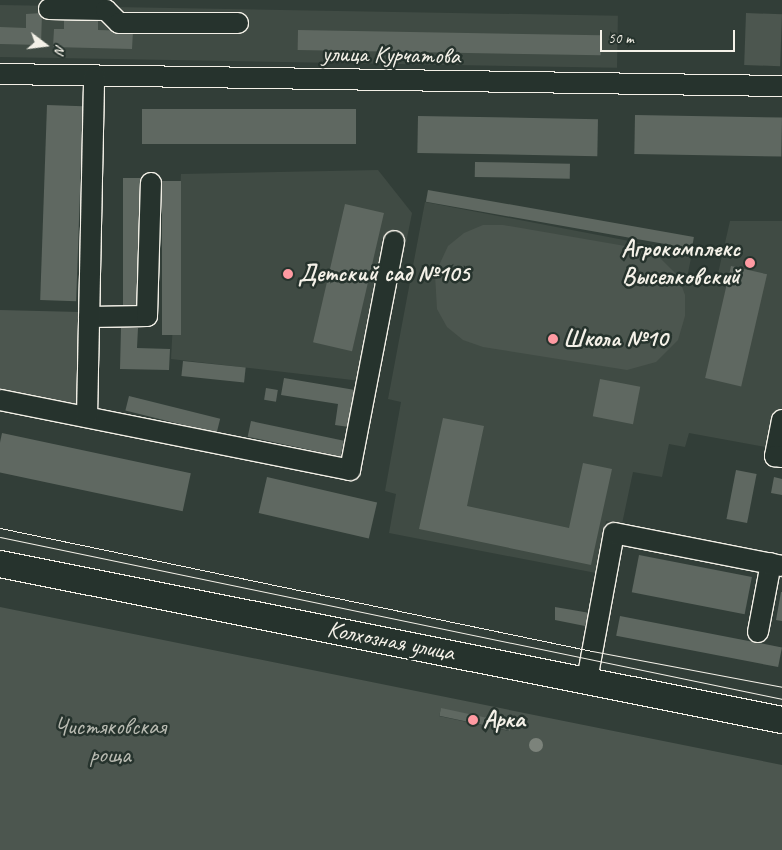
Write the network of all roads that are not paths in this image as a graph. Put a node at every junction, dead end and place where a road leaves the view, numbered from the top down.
1 (49, 8) dead end
2 (238, 23) dead end
3 (0, 74) edge
4 (94, 76) junction
5 (782, 86) edge
6 (151, 183) dead end
7 (394, 241) dead end
8 (89, 317) junction
9 (0, 400) edge
10 (86, 417) junction
11 (782, 420) edge
12 (782, 457) edge
13 (0, 564) edge
14 (776, 564) edge
15 (758, 632) dead end
16 (587, 680) junction
17 (782, 720) edge

1 - 2 street
3 - 4 street, улица Курчатова
4 - 5 street, улица Курчатова
4 - 8 street
6 - 8 street
7 - 10 street
8 - 10 street
9 - 10 street
11 - 12 street
13 - 16 main road, Колхозная улица
14 - 15 street
14 - 16 street
16 - 17 main road, Колхозная улица

